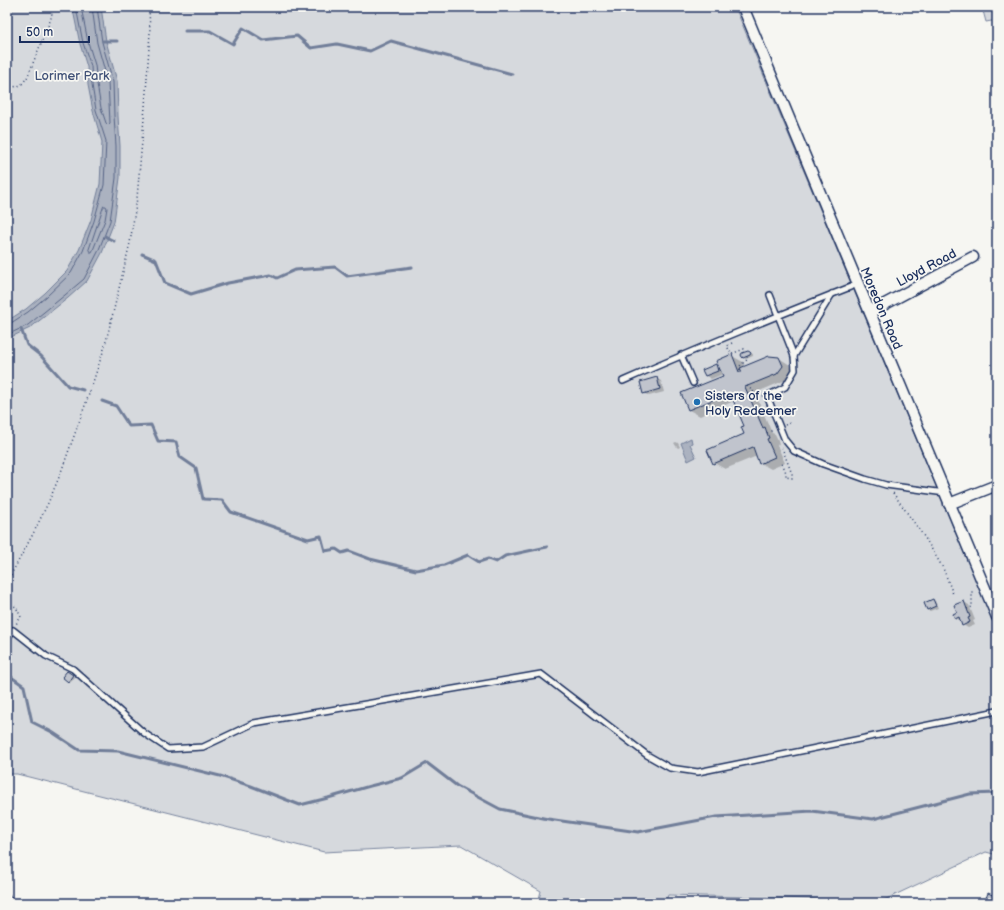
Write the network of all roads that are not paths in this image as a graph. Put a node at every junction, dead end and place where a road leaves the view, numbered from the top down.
1 (743, 7) edge
2 (973, 257) dead end
3 (858, 284) junction
4 (832, 294) junction
5 (770, 295) dead end
6 (870, 312) junction
7 (778, 316) junction
8 (681, 355) junction
9 (794, 356) junction
10 (623, 380) dead end
11 (693, 383) dead end
12 (997, 485) edge
13 (945, 493) junction
14 (949, 504) junction
15 (997, 618) edge
16 (7, 638) edge
17 (997, 711) edge

1 - 3 street, Moredon Road
2 - 6 street, Lloyd Road
3 - 4 lane
3 - 6 street, Moredon Road
4 - 7 lane
4 - 9 lane
5 - 7 lane
6 - 13 street, Moredon Road
7 - 8 lane
7 - 9 lane
8 - 10 lane
8 - 11 lane
9 - 13 lane
12 - 14 street
13 - 14 street, Moredon Road
14 - 15 street, Moredon Road
16 - 17 lane

